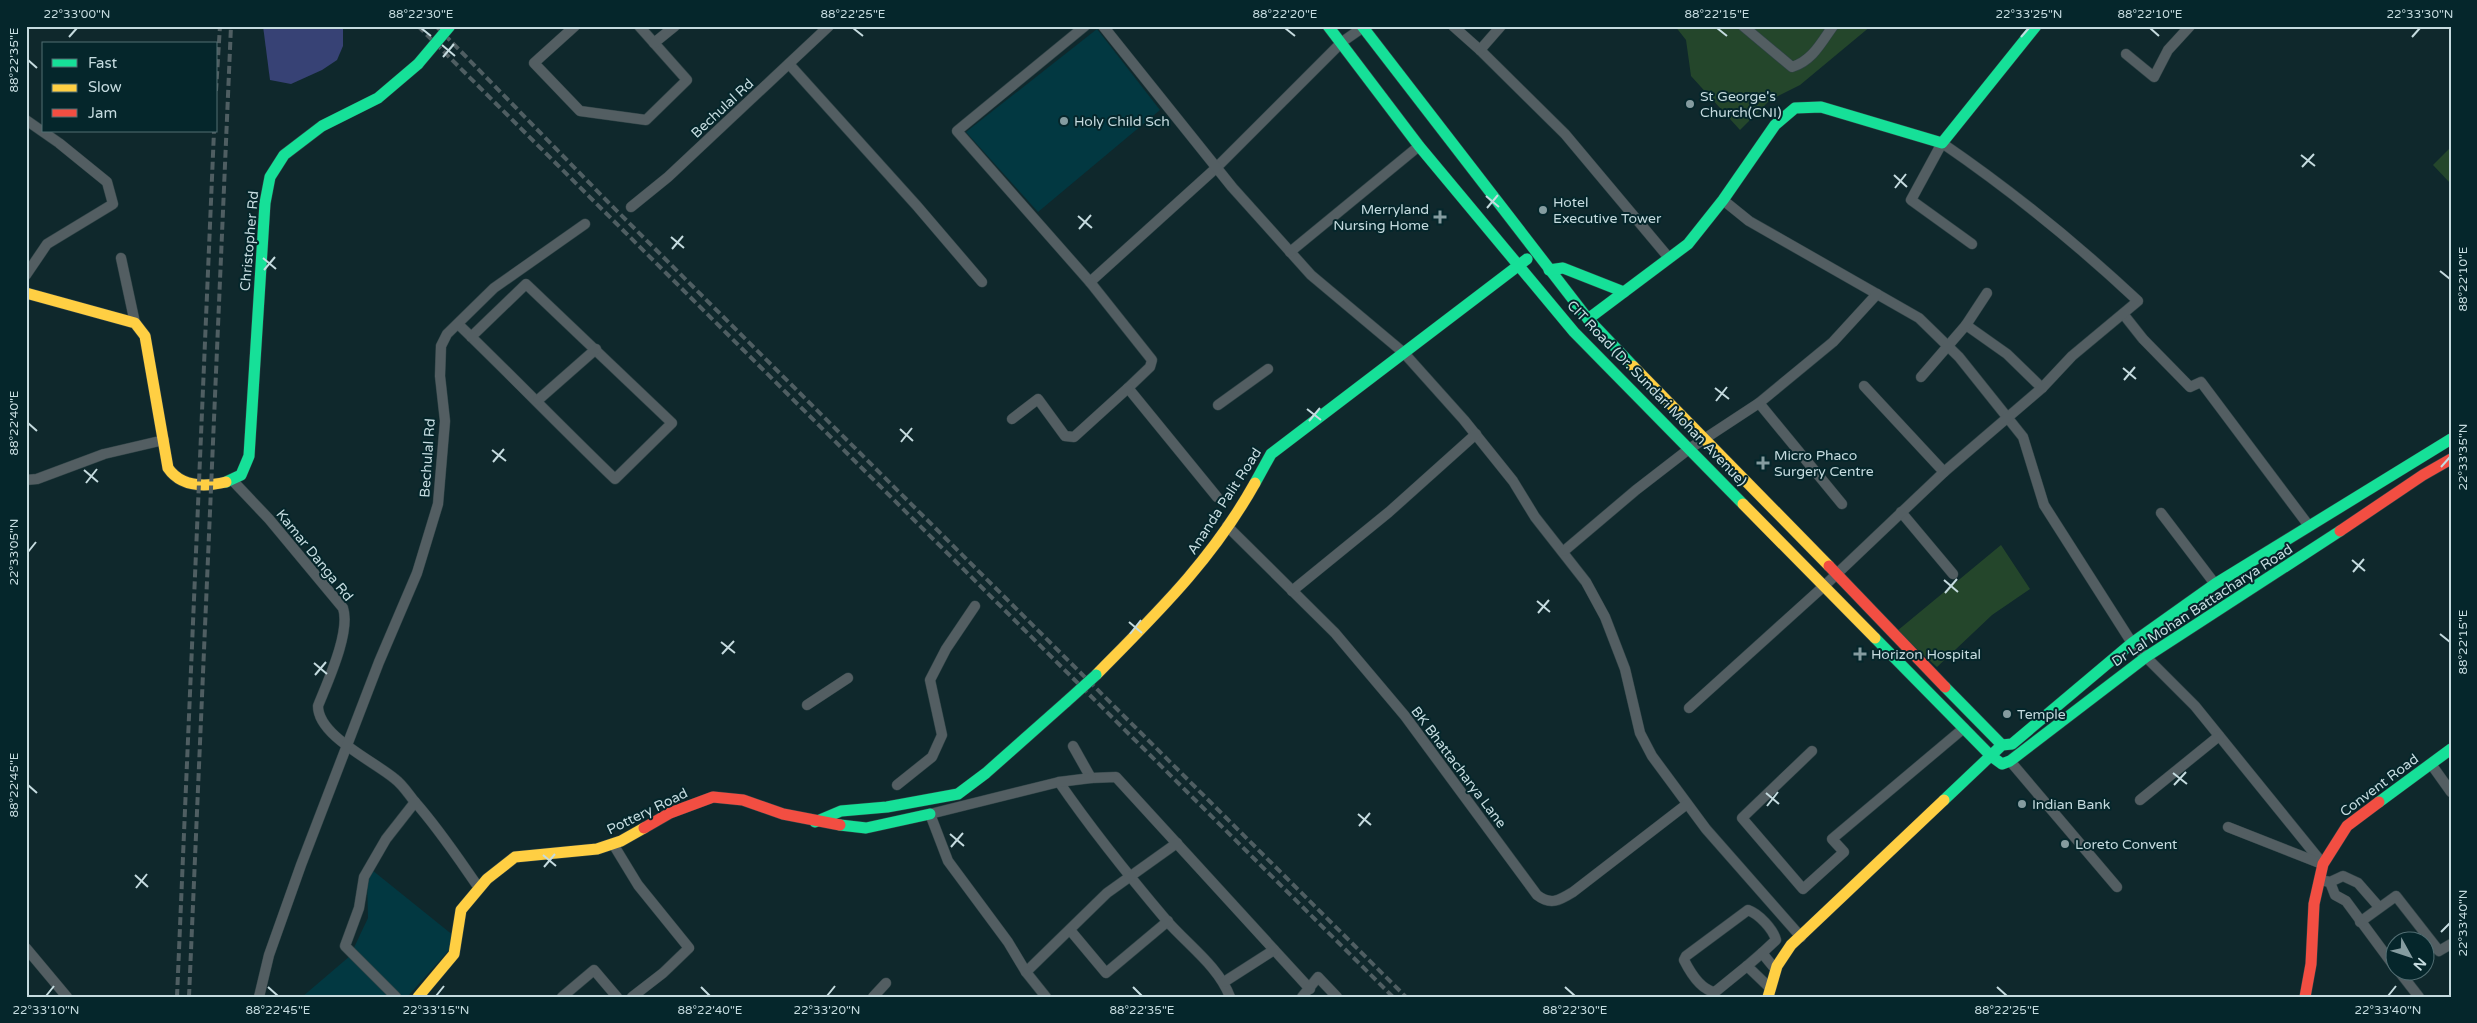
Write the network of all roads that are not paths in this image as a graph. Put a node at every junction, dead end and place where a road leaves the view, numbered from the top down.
1 (450, 26) edge
2 (575, 26) edge
3 (639, 26) edge
4 (675, 26) edge
5 (828, 26) edge
6 (1085, 26) edge
7 (1103, 26) edge
8 (1328, 26) edge
9 (1453, 26) edge
10 (1502, 26) edge
11 (1743, 26) edge
12 (1833, 26) edge
13 (2036, 26) edge
14 (2190, 26) edge
15 (1363, 27) edge
16 (1342, 42) junction
17 (654, 43) junction
18 (1480, 50) junction
19 (2126, 54) dead end
20 (789, 64) junction
21 (26, 120) edge
22 (42, 131) edge
23 (44, 132) edge
24 (1942, 142) junction
25 (1420, 146) junction
26 (1216, 168) junction
27 (1723, 200) junction
28 (631, 207) dead end
29 (585, 224) dead end
30 (1972, 244) dead end
31 (1290, 252) junction
32 (1536, 252) junction
33 (121, 258) dead end
34 (1669, 258) junction
35 (1520, 265) junction
36 (1549, 270) junction
37 (26, 275) edge
38 (982, 282) dead end
39 (1090, 282) junction
40 (26, 292) edge
41 (1624, 292) junction
42 (1987, 293) dead end
43 (1876, 294) junction
44 (2124, 315) junction
45 (1588, 319) junction
46 (135, 323) junction
47 (458, 324) junction
48 (1966, 325) junction
49 (471, 337) junction
50 (1948, 346) junction
51 (596, 349) junction
52 (1404, 353) junction
53 (1268, 369) dead end
54 (1921, 377) dead end
55 (1864, 386) dead end
56 (1128, 388) junction
57 (2042, 388) junction
58 (538, 400) junction
59 (1759, 403) junction
60 (1218, 405) dead end
61 (2008, 418) junction
62 (1012, 419) dead end
63 (1476, 434) junction
64 (1705, 439) junction
65 (2451, 439) edge
66 (164, 440) junction
67 (1689, 449) junction
68 (2451, 458) edge
69 (1944, 472) junction
70 (26, 480) edge
71 (233, 481) junction
72 (1218, 497) dead end
73 (1842, 504) dead end
74 (1901, 512) junction
75 (2161, 513) dead end
76 (1227, 526) junction
77 (2310, 526) junction
78 (1564, 551) junction
79 (1837, 574) junction
80 (1953, 574) dead end
81 (2215, 584) junction
82 (1824, 586) junction
83 (1292, 591) junction
84 (975, 606) dead end
85 (2132, 643) junction
86 (2146, 657) junction
87 (848, 678) dead end
88 (807, 704) dead end
89 (1689, 708) dead end
90 (1964, 728) junction
91 (2219, 736) junction
92 (2002, 745) junction
93 (348, 746) junction
94 (1073, 746) dead end
95 (2451, 749) edge
96 (1812, 752) dead end
97 (1991, 756) junction
98 (2010, 761) junction
99 (2431, 764) junction
100 (1091, 778) junction
101 (1059, 782) junction
102 (897, 785) dead end
103 (2450, 791) edge
104 (2140, 800) dead end
105 (415, 802) junction
106 (1687, 804) junction
107 (930, 814) junction
108 (814, 822) junction
109 (2228, 827) dead end
110 (1177, 843) junction
111 (613, 844) junction
112 (2323, 864) junction
113 (1131, 876) junction
114 (2324, 880) junction
115 (2118, 887) dead end
116 (479, 888) junction
117 (2379, 907) junction
118 (1168, 921) junction
119 (2360, 922) junction
120 (1070, 930) junction
121 (1801, 937) junction
122 (2451, 944) edge
123 (26, 948) edge
124 (1274, 950) junction
125 (1762, 953) junction
126 (2384, 953) edge
127 (1747, 966) junction
128 (1776, 970) junction
129 (1026, 972) junction
130 (2406, 980) edge
131 (1224, 982) junction
132 (886, 983) dead end
133 (1310, 989) junction
134 (1769, 992) edge
135 (67, 997) edge
136 (259, 997) edge
137 (396, 997) edge
138 (418, 997) edge
139 (562, 997) edge
140 (617, 997) edge
141 (632, 997) edge
142 (873, 997) edge
143 (1046, 997) edge
144 (1230, 997) edge
145 (1302, 997) edge
146 (1337, 997) edge
147 (2305, 997) edge
148 (2419, 997) edge

1 - 71 street, Christopher Rd, bridge
2 - 17 street
3 - 17 street
4 - 17 street
5 - 20 street, Bechulal Rd
6 - 39 street
7 - 26 street
8 - 16 street, CIT Road (Dr. Sundari Mohan Avenue)
9 - 18 street
10 - 18 street
11 - 12 street
13 - 24 street
14 - 19 street
15 - 16 street
15 - 32 street, CIT Road (Dr. Sundari Mohan Avenue)
16 - 25 street, CIT Road (Dr. Sundari Mohan Avenue)
16 - 26 street
18 - 34 street
20 - 28 street, Bechulal Rd
20 - 38 street
21 - 22 street
23 - 37 street
24 - 27 street
24 - 30 street
24 - 44 street
25 - 31 street
25 - 35 street, CIT Road (Dr. Sundari Mohan Avenue)
26 - 31 street
26 - 39 street
27 - 34 street
27 - 43 street
29 - 47 street, Bechulal Rd
31 - 52 street
32 - 35 street, Ananda Palit Road
32 - 36 street, CIT Road (Dr. Sundari Mohan Avenue)
33 - 46 street
34 - 41 street
35 - 52 street, Ananda Palit Road
35 - 67 street, CIT Road (Dr. Sundari Mohan Avenue)
36 - 41 street
36 - 45 street, CIT Road (Dr. Sundari Mohan Avenue)
39 - 56 street
40 - 46 street
41 - 45 street
42 - 48 street
43 - 50 street
43 - 59 street
44 - 57 street
44 - 77 street
45 - 64 street, CIT Road (Dr. Sundari Mohan Avenue)
46 - 66 street
47 - 49 street
47 - 93 street, Bechulal Rd
48 - 50 street
48 - 57 street
49 - 51 street
49 - 58 street
50 - 54 street
50 - 61 street
51 - 58 street
51 - 58 street
52 - 63 street
52 - 76 street, Ananda Palit Road
53 - 60 street
55 - 69 street
56 - 62 street
56 - 72 street, Ananda Palit Road
57 - 61 street
59 - 64 street
59 - 73 street
61 - 69 street
61 - 85 street
63 - 78 street
63 - 83 street
64 - 67 street
64 - 79 street, CIT Road (Dr. Sundari Mohan Avenue)
65 - 77 street, Dr Lal Mohan Battacharya Road
66 - 70 street
66 - 71 street
67 - 78 street
67 - 82 street, CIT Road (Dr. Sundari Mohan Avenue)
68 - 86 street, Dr Lal Mohan Battacharya Road
69 - 74 street
71 - 93 street, Kamar Danga Rd
74 - 79 street
74 - 80 street
75 - 81 street
76 - 83 street, BK Bhattacharya Lane
76 - 108 street, Ananda Palit Road, bridge
77 - 81 street, Dr Lal Mohan Battacharya Road
78 - 106 street
79 - 82 street
79 - 92 street, CIT Road (Dr. Sundari Mohan Avenue)
81 - 85 street, Dr Lal Mohan Battacharya Road
82 - 89 street
82 - 90 street, CIT Road (Dr. Sundari Mohan Avenue)
83 - 106 street, BK Bhattacharya Lane
84 - 102 street
85 - 86 street
85 - 92 street, Dr Lal Mohan Battacharya Road
86 - 91 street
86 - 98 street, Dr Lal Mohan Battacharya Road
87 - 88 street
90 - 96 street
90 - 97 street, CIT Road (Dr. Sundari Mohan Avenue)
91 - 104 street
91 - 112 street
92 - 97 street, Dr Lal Mohan Battacharya Road
93 - 105 street, Kamar Danga Rd
93 - 136 street, Bechulal Rd
94 - 100 street
95 - 99 street, Convent Road
97 - 98 street
97 - 121 street, Dr Lal Mohan Battacharya Road
98 - 115 street
99 - 103 street
99 - 112 street, Convent Road
100 - 101 street
100 - 110 street
101 - 107 street
101 - 113 street
105 - 116 street, Kamar Danga Rd
105 - 137 street
106 - 121 street
107 - 108 street, Pottery Road
107 - 129 street
108 - 111 street, Pottery Road
109 - 112 street
110 - 113 street
110 - 124 street
111 - 116 street, Pottery Road
111 - 141 street
112 - 114 street, Convent Road
113 - 118 street
113 - 120 street
114 - 117 street
114 - 119 street
114 - 147 street, Convent Road
116 - 138 street, Pottery Road
117 - 119 street
117 - 122 street
118 - 120 street
118 - 131 street
119 - 126 street
120 - 129 street
121 - 128 street, Dr Lal Mohan Battacharya Road
123 - 135 street
124 - 131 street
124 - 133 street
125 - 127 street
125 - 127 street
125 - 128 street
127 - 134 street
128 - 134 street, Dr Lal Mohan Battacharya Road
129 - 143 street
130 - 148 street
131 - 144 street
132 - 142 street
133 - 145 street
133 - 146 street
139 - 140 street

